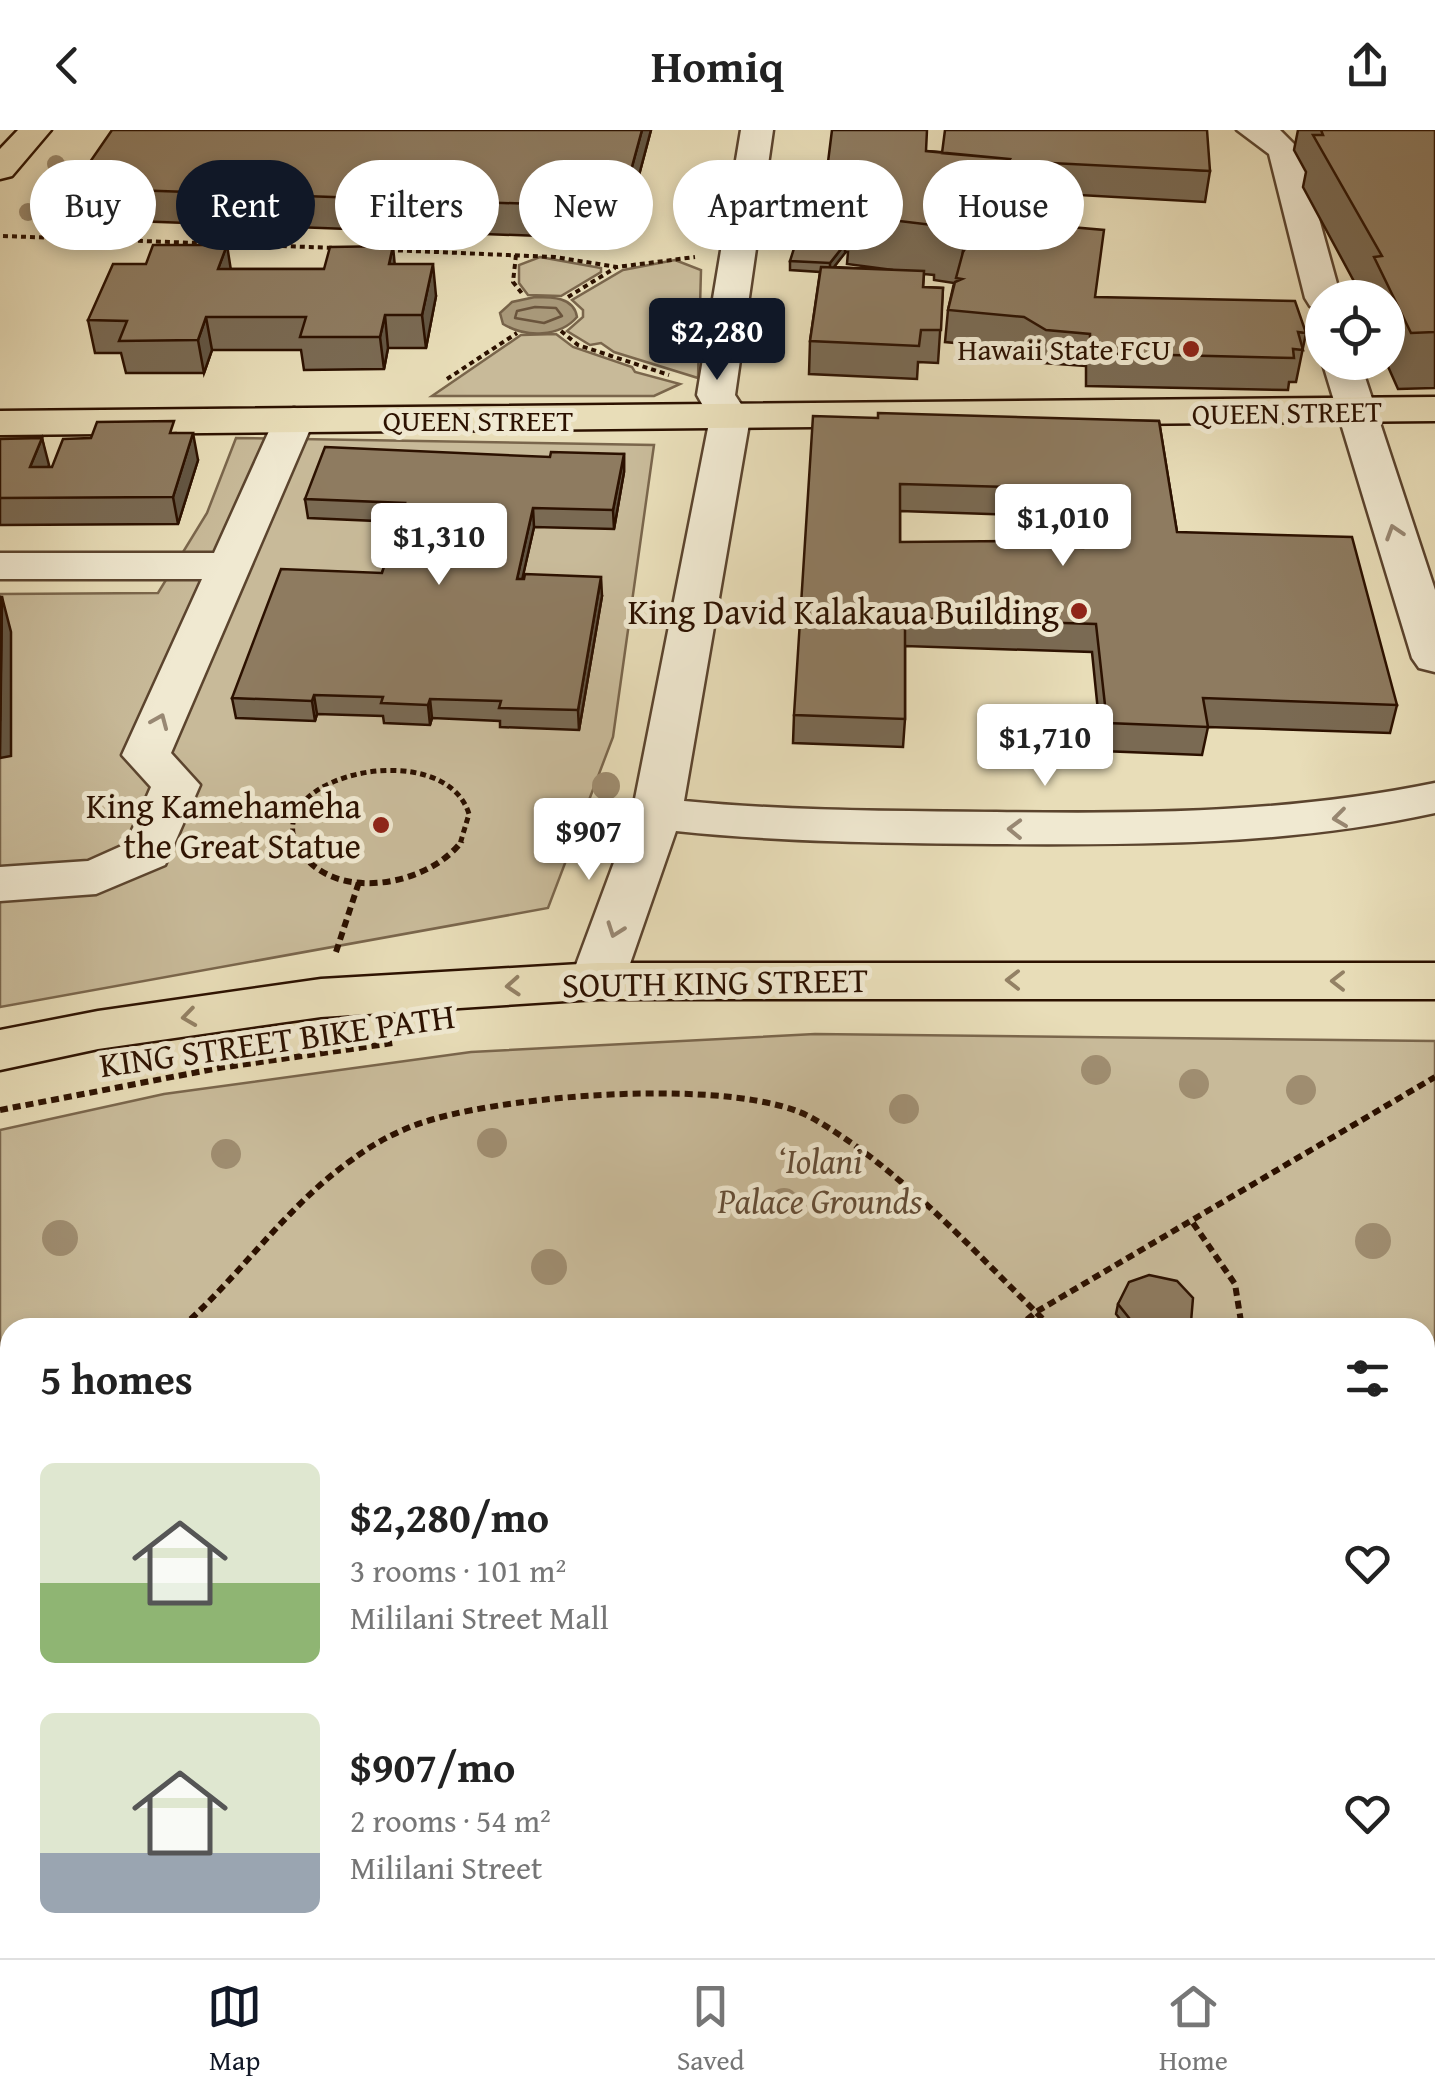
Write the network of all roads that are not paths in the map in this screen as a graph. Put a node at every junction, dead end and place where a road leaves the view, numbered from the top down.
1 (36, 130) edge
2 (757, 130) edge
3 (1259, 132) edge
4 (0, 169) edge
5 (1318, 280) edge
6 (1346, 380) edge
7 (723, 406) junction
8 (1435, 409) edge
9 (1354, 410) junction
10 (294, 420) junction
11 (0, 423) edge
12 (0, 566) edge
13 (226, 566) junction
14 (1435, 658) edge
15 (1435, 798) edge
16 (658, 814) junction
17 (0, 884) edge
18 (596, 980) junction
19 (1435, 980) edge
20 (0, 1050) edge

1 - 4 main road
2 - 7 street
3 - 5 street
6 - 9 street
7 - 9 main road, QUEEN STREET
7 - 10 main road, QUEEN STREET
7 - 16 street
8 - 9 main road, QUEEN STREET
14 -> 9 street
10 - 11 main road, QUEEN STREET
10 - 13 street
12 - 13 street
17 -> 13 street
15 -> 16 street
16 -> 18 street
19 -> 18 main road, SOUTH KING STREET
18 -> 20 main road, SOUTH KING STREET

